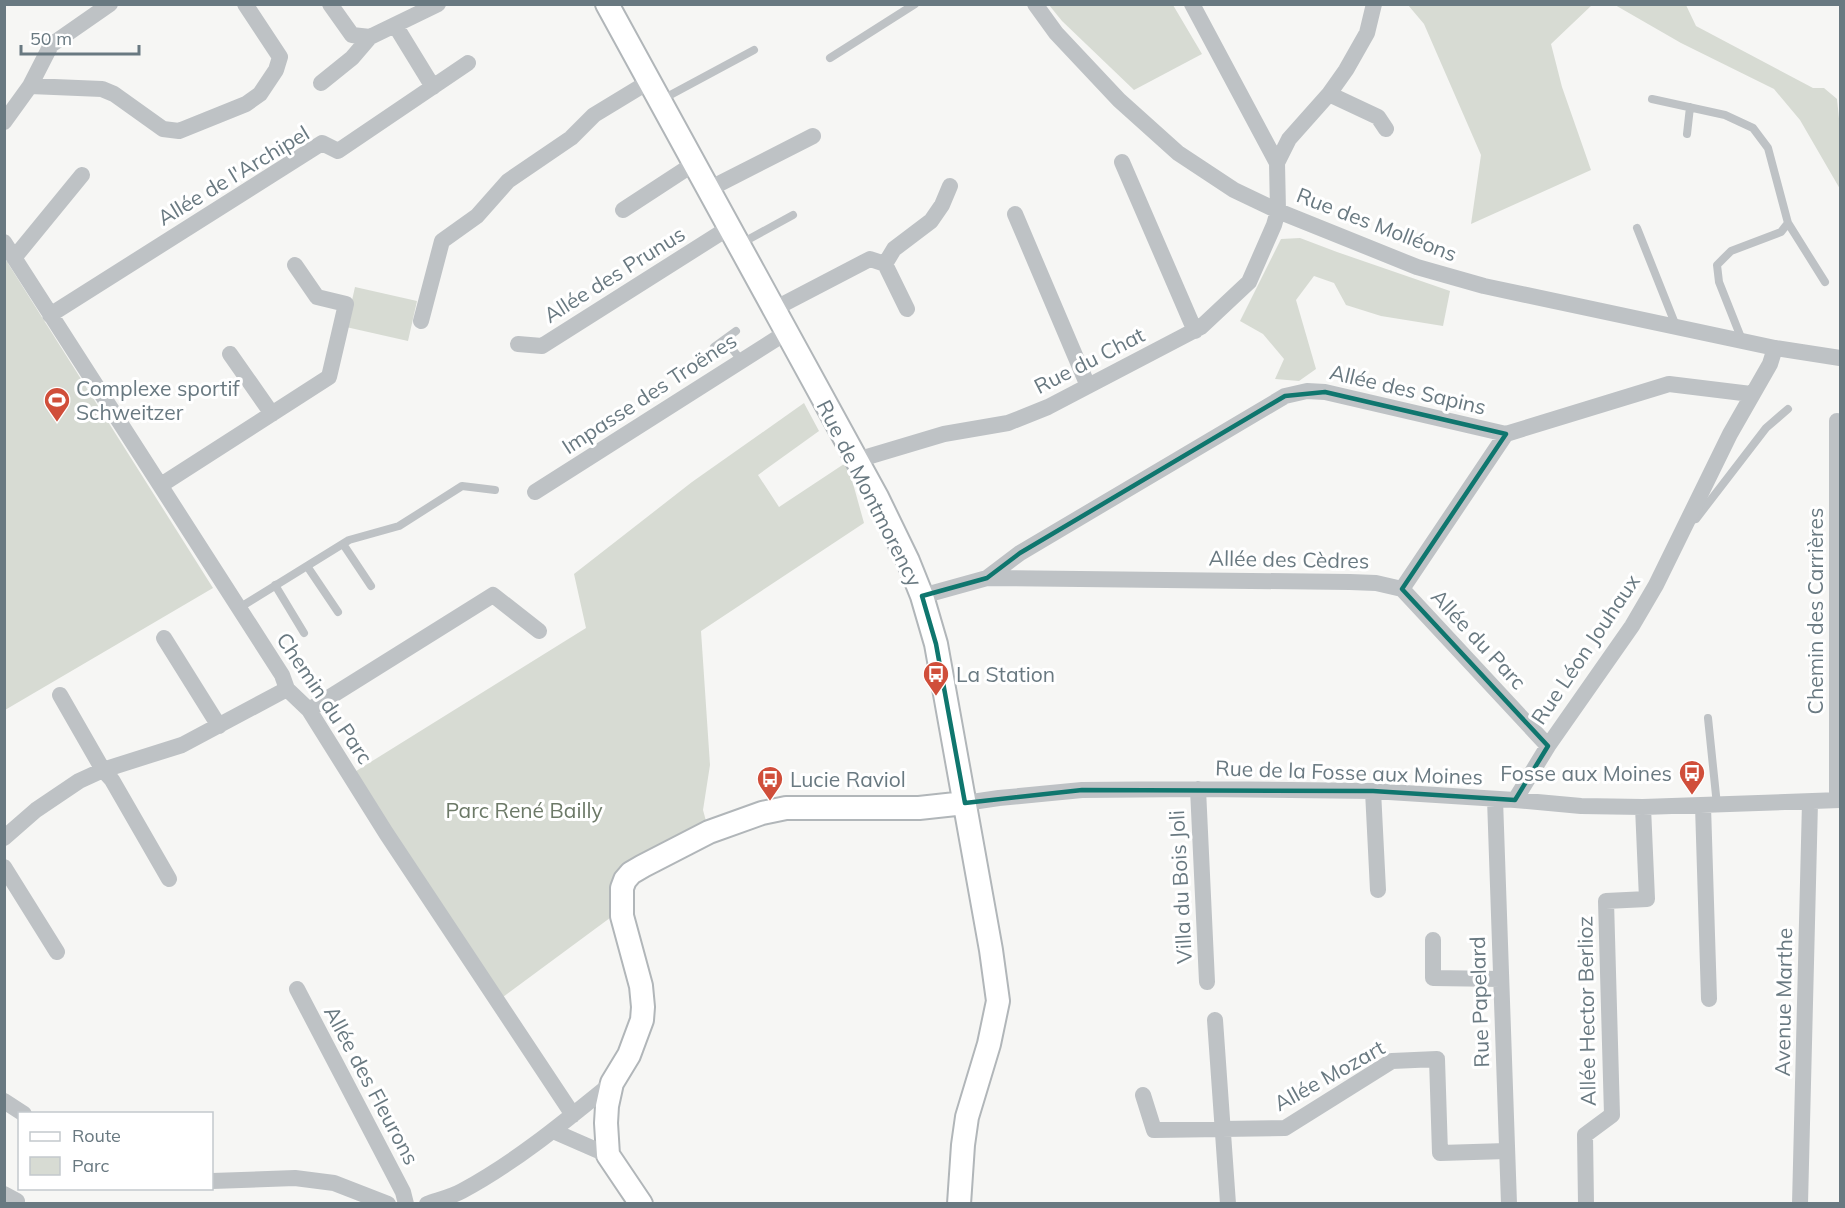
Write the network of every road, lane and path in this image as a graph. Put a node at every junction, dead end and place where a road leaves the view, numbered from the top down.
1 (110, 4) edge
2 (245, 4) edge
3 (330, 4) edge
4 (438, 4) edge
5 (607, 4) edge
6 (915, 4) edge
7 (1035, 4) edge
8 (1192, 4) edge
9 (1374, 4) edge
10 (395, 25) junction
11 (370, 37) junction
12 (753, 50) dead end
13 (830, 57) dead end
14 (468, 63) dead end
15 (321, 82) dead end
16 (30, 86) junction
17 (433, 87) junction
18 (655, 91) junction
19 (1329, 94) junction
20 (1652, 99) dead end
21 (1690, 107) junction
22 (4, 122) edge
23 (1386, 129) dead end
24 (1687, 134) dead end
25 (813, 136) dead end
26 (1122, 162) dead end
27 (695, 163) junction
28 (1277, 163) junction
29 (82, 175) dead end
30 (950, 186) dead end
31 (709, 189) junction
32 (623, 210) dead end
33 (1278, 211) junction
34 (1016, 214) dead end
35 (793, 215) dead end
36 (1788, 223) junction
37 (1637, 228) dead end
38 (735, 236) junction
39 (4, 242) edge
40 (14, 258) junction
41 (885, 264) junction
42 (295, 265) dead end
43 (1825, 282) dead end
44 (774, 309) junction
45 (907, 309) dead end
46 (50, 315) junction
47 (421, 321) dead end
48 (1676, 326) junction
49 (736, 331) dead end
50 (1195, 331) junction
51 (787, 332) junction
52 (725, 340) junction
53 (1742, 340) junction
54 (518, 344) dead end
55 (714, 347) dead end
56 (1775, 348) junction
57 (230, 354) dead end
58 (1840, 358) edge
59 (741, 360) junction
60 (1088, 386) junction
61 (1751, 394) junction
62 (1788, 409) dead end
63 (272, 414) junction
64 (1837, 421) dead end
65 (1506, 434) junction
66 (857, 460) junction
67 (160, 485) junction
68 (495, 490) dead end
69 (535, 492) dead end
70 (1688, 520) junction
71 (343, 544) junction
72 (307, 566) junction
73 (987, 578) junction
74 (275, 585) junction
75 (371, 586) dead end
76 (1402, 589) junction
77 (922, 596) junction
78 (239, 608) junction
79 (338, 612) dead end
80 (539, 631) dead end
81 (304, 633) dead end
82 (164, 638) dead end
83 (287, 689) junction
84 (60, 695) dead end
85 (309, 710) junction
86 (1708, 718) dead end
87 (219, 726) junction
88 (1548, 746) junction
89 (103, 770) junction
90 (1198, 789) junction
91 (1373, 791) junction
92 (1495, 799) junction
93 (1515, 800) junction
94 (1839, 800) edge
95 (1810, 802) junction
96 (965, 803) junction
97 (1710, 806) junction
98 (1643, 807) junction
99 (4, 838) edge
100 (4, 867) edge
101 (169, 879) dead end
102 (1378, 890) dead end
103 (1433, 940) dead end
104 (57, 952) dead end
105 (1501, 979) junction
106 (1207, 982) dead end
107 (297, 989) dead end
108 (1709, 999) dead end
109 (1215, 1020) dead end
110 (612, 1083) junction
111 (1143, 1095) dead end
112 (4, 1101) edge
113 (22, 1112) edge
114 (573, 1115) junction
115 (1223, 1129) junction
116 (553, 1131) junction
117 (1507, 1151) junction
118 (608, 1155) junction
119 (213, 1181) edge
120 (388, 1203) edge
121 (406, 1203) edge
122 (427, 1203) edge
123 (641, 1203) edge
124 (959, 1203) edge
125 (1228, 1203) edge
126 (1509, 1203) edge
127 (1586, 1203) edge
128 (1800, 1203) edge

1 - 16 street
2 - 16 street
3 - 11 street
4 - 10 street
5 - 18 street, Rue de Montmorency
6 - 13 lane
7 - 33 street, Rue des Molléons
8 - 28 street
9 - 19 street
10 - 11 street
10 - 17 street
11 - 15 street
12 - 18 lane
14 - 17 street, Allée de l'Archipel
16 - 22 street
17 - 46 street, Allée de l'Archipel
18 - 27 street, Rue de Montmorency
18 - 47 street
19 - 23 street
19 - 28 street
20 - 21 lane
21 - 24 lane
21 - 36 lane
25 - 31 street
26 - 50 street
27 - 31 street, Rue de Montmorency
27 - 32 street
28 - 33 street
29 - 40 street
30 - 41 street
31 - 38 street, Rue de Montmorency
33 - 48 street, Rue des Molléons
33 - 50 street, Rue du Chat
34 - 60 street
35 - 38 lane
36 - 43 lane
36 - 53 lane
37 - 48 lane
38 - 44 street, Rue de Montmorency
38 - 54 street, Allée des Prunus
39 - 40 street, Chemin du Parc
40 - 46 street, Chemin du Parc
41 - 44 street
41 - 45 street
42 - 63 street
44 - 51 street, Rue de Montmorency
46 - 67 street, Chemin du Parc
48 - 53 street, Rue des Molléons
49 - 52 lane
50 - 60 street, Rue du Chat
51 - 59 street, Impasse des Troënes
51 - 66 street, Rue de Montmorency
52 - 55 lane
52 - 59 lane
53 - 56 street, Rue des Molléons
56 - 58 street, Rue des Molléons
56 - 61 street, Rue Léon Jouhaux
57 - 63 street
59 - 69 street, Impasse des Troënes
60 - 66 street, Rue du Chat
61 - 65 street, Allée des Sapins
61 - 70 street, Rue Léon Jouhaux
62 - 70 lane, Rue Léon Jouhaux
63 - 67 street
64 - 94 street, Chemin des Carrières
65 - 73 street, Allée des Sapins
65 - 76 street
66 - 77 street, Rue de Montmorency
67 - 78 street, Chemin du Parc
68 - 71 lane
70 - 88 street, Rue Léon Jouhaux
71 - 72 lane
71 - 75 lane
72 - 74 lane
72 - 79 lane
73 - 76 street, Allée des Cèdres
73 - 77 street, Allée des Sapins
74 - 78 lane
74 - 81 lane
76 - 88 street, Allée du Parc
77 - 96 street, Rue de Montmorency
78 - 83 street, Chemin du Parc
80 - 85 street
82 - 87 street
83 - 85 street, Chemin du Parc
83 - 87 street
84 - 89 street
85 - 114 street, Chemin du Parc
86 - 97 lane
87 - 89 street
88 - 93 street, Rue Léon Jouhaux
89 - 99 street
89 - 101 street
90 - 91 street, Rue de la Fosse aux Moines
90 - 96 street, Rue de la Fosse aux Moines
90 - 106 street, Villa du Bois Joli
91 - 92 street, Rue de la Fosse aux Moines
91 - 102 street
92 - 93 street, Rue de la Fosse aux Moines
92 - 105 street, Rue Papelard
93 - 98 street, Rue de la Fosse aux Moines
94 - 95 street, Rue de la Fosse aux Moines
95 - 97 street, Rue de la Fosse aux Moines
95 - 128 street, Avenue Marthe
96 - 110 street
96 - 124 street, Rue de Montmorency
97 - 98 street, Rue de la Fosse aux Moines
97 - 108 street
98 - 127 street, Allée Hector Berlioz
100 - 104 street
103 - 105 street
105 - 117 street, Rue Papelard
107 - 121 street, Allée des Fleurons
109 - 115 street
110 - 114 street
110 - 118 street
111 - 115 street, Allée Mozart
112 - 113 street
114 - 116 street
115 - 117 street, Allée Mozart
115 - 125 street
116 - 118 street
116 - 122 street
117 - 126 street, Rue Papelard
118 - 123 street
119 - 120 street

